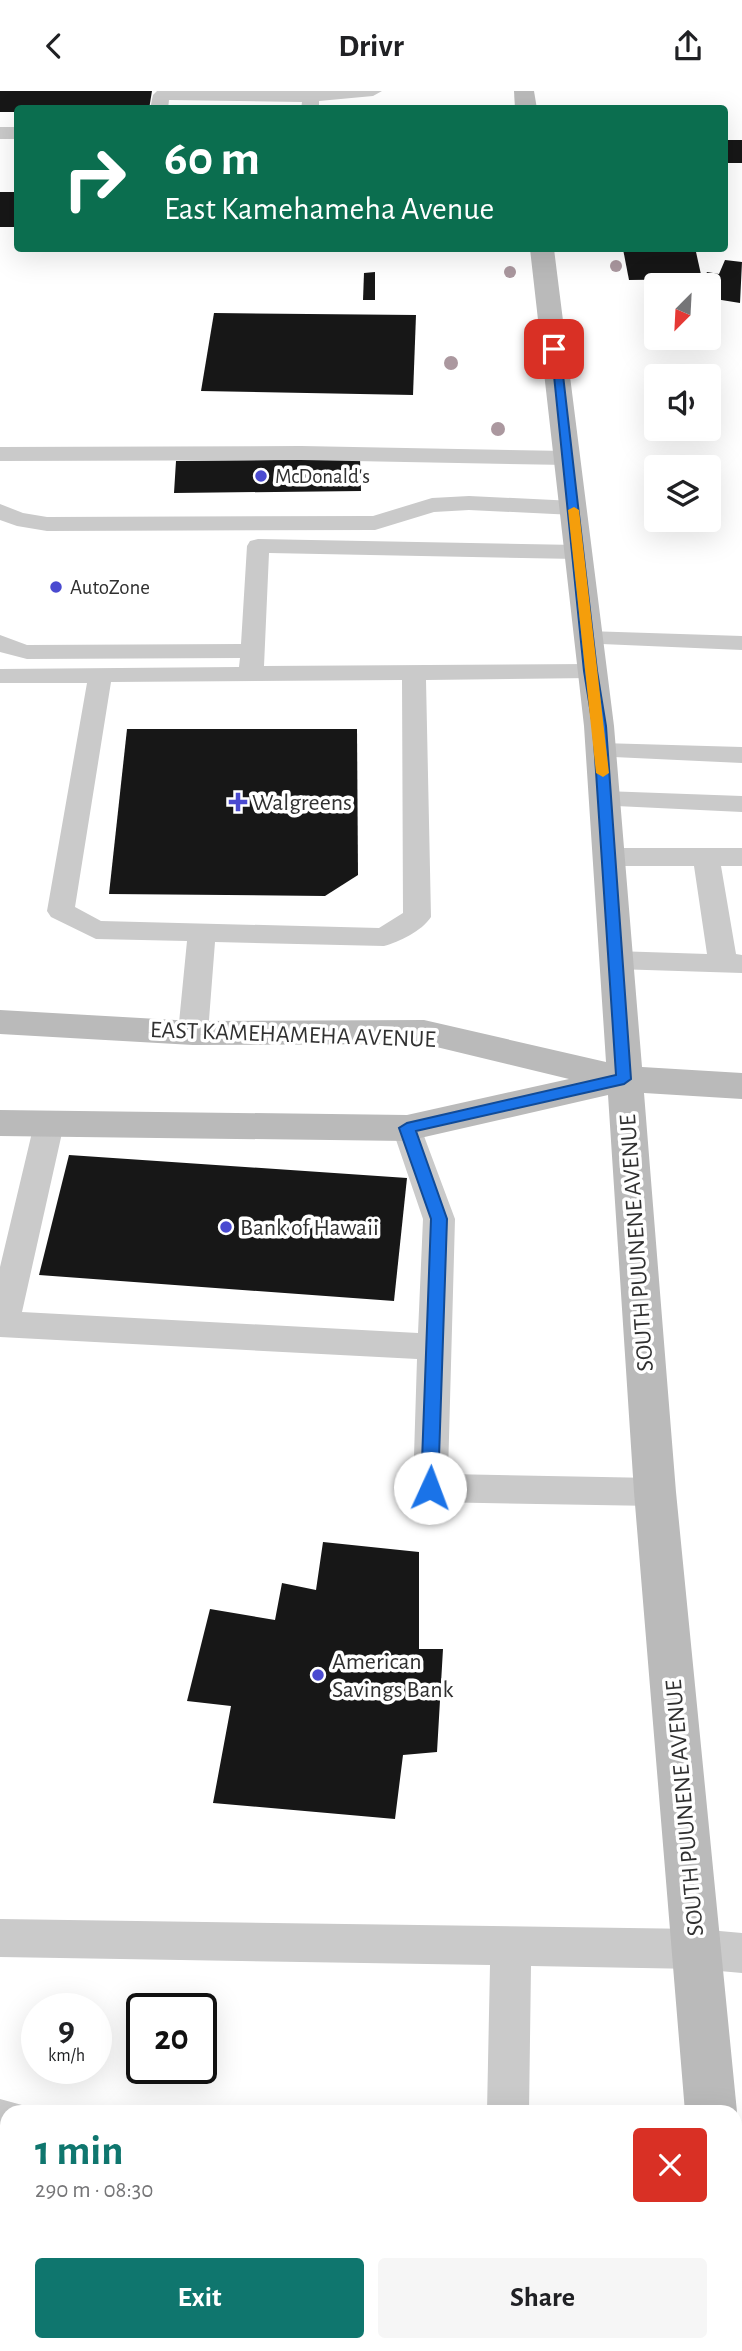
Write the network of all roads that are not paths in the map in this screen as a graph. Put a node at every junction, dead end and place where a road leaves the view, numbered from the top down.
1 (373, 91) edge
2 (310, 103) edge
3 (160, 105) edge
4 (542, 252) edge
5 (0, 454) edge
6 (568, 458) junction
7 (573, 508) junction
8 (0, 510) edge
9 (578, 552) junction
10 (587, 638) junction
11 (0, 642) edge
12 (742, 648) edge
13 (252, 663) junction
14 (590, 671) junction
15 (414, 673) junction
16 (100, 675) junction
17 (0, 676) edge
18 (601, 751) junction
19 (742, 755) edge
20 (604, 799) junction
21 (742, 804) edge
22 (608, 857) junction
23 (706, 857) junction
24 (742, 857) edge
25 (202, 932) junction
26 (615, 960) junction
27 (732, 963) edge
28 (0, 1022) edge
29 (193, 1033) junction
30 (624, 1079) junction
31 (742, 1086) edge
32 (0, 1123) edge
33 (49, 1124) junction
34 (407, 1128) junction
35 (2, 1324) edge
36 (434, 1347) junction
37 (655, 1492) junction
38 (0, 1938) edge
39 (511, 1946) junction
40 (719, 1951) edge
41 (508, 2105) edge
42 (711, 2105) edge

1 - 2 lane
2 - 3 lane
4 - 6 main road, SOUTH PUUNENE AVENUE
5 - 6 lane
6 - 7 main road, SOUTH PUUNENE AVENUE
7 - 8 lane
7 - 9 main road, SOUTH PUUNENE AVENUE
9 - 10 main road, SOUTH PUUNENE AVENUE
9 - 13 lane
10 - 12 lane
10 - 14 main road, SOUTH PUUNENE AVENUE
11 - 13 lane
13 - 15 lane
13 - 16 lane
14 - 15 lane
14 - 18 main road, SOUTH PUUNENE AVENUE
15 - 25 lane
16 - 17 lane
16 - 25 lane
18 - 19 lane
18 - 20 main road, SOUTH PUUNENE AVENUE
20 - 21 lane
20 - 22 main road, SOUTH PUUNENE AVENUE
22 - 23 lane
22 - 26 main road, SOUTH PUUNENE AVENUE
23 - 24 lane
23 - 27 lane
25 - 29 lane
26 - 27 lane
26 - 30 main road, SOUTH PUUNENE AVENUE
28 - 29 main road, EAST KAMEHAMEHA AVENUE
29 - 30 main road, EAST KAMEHAMEHA AVENUE
30 - 31 main road
30 - 34 main road
30 - 37 main road, SOUTH PUUNENE AVENUE
32 - 33 main road
33 - 34 main road
33 - 35 lane
34 - 36 lane
35 - 36 lane
36 - 37 lane
37 - 40 main road, SOUTH PUUNENE AVENUE
38 - 39 lane
39 - 40 lane
39 - 41 lane
40 - 42 main road, SOUTH PUUNENE AVENUE

